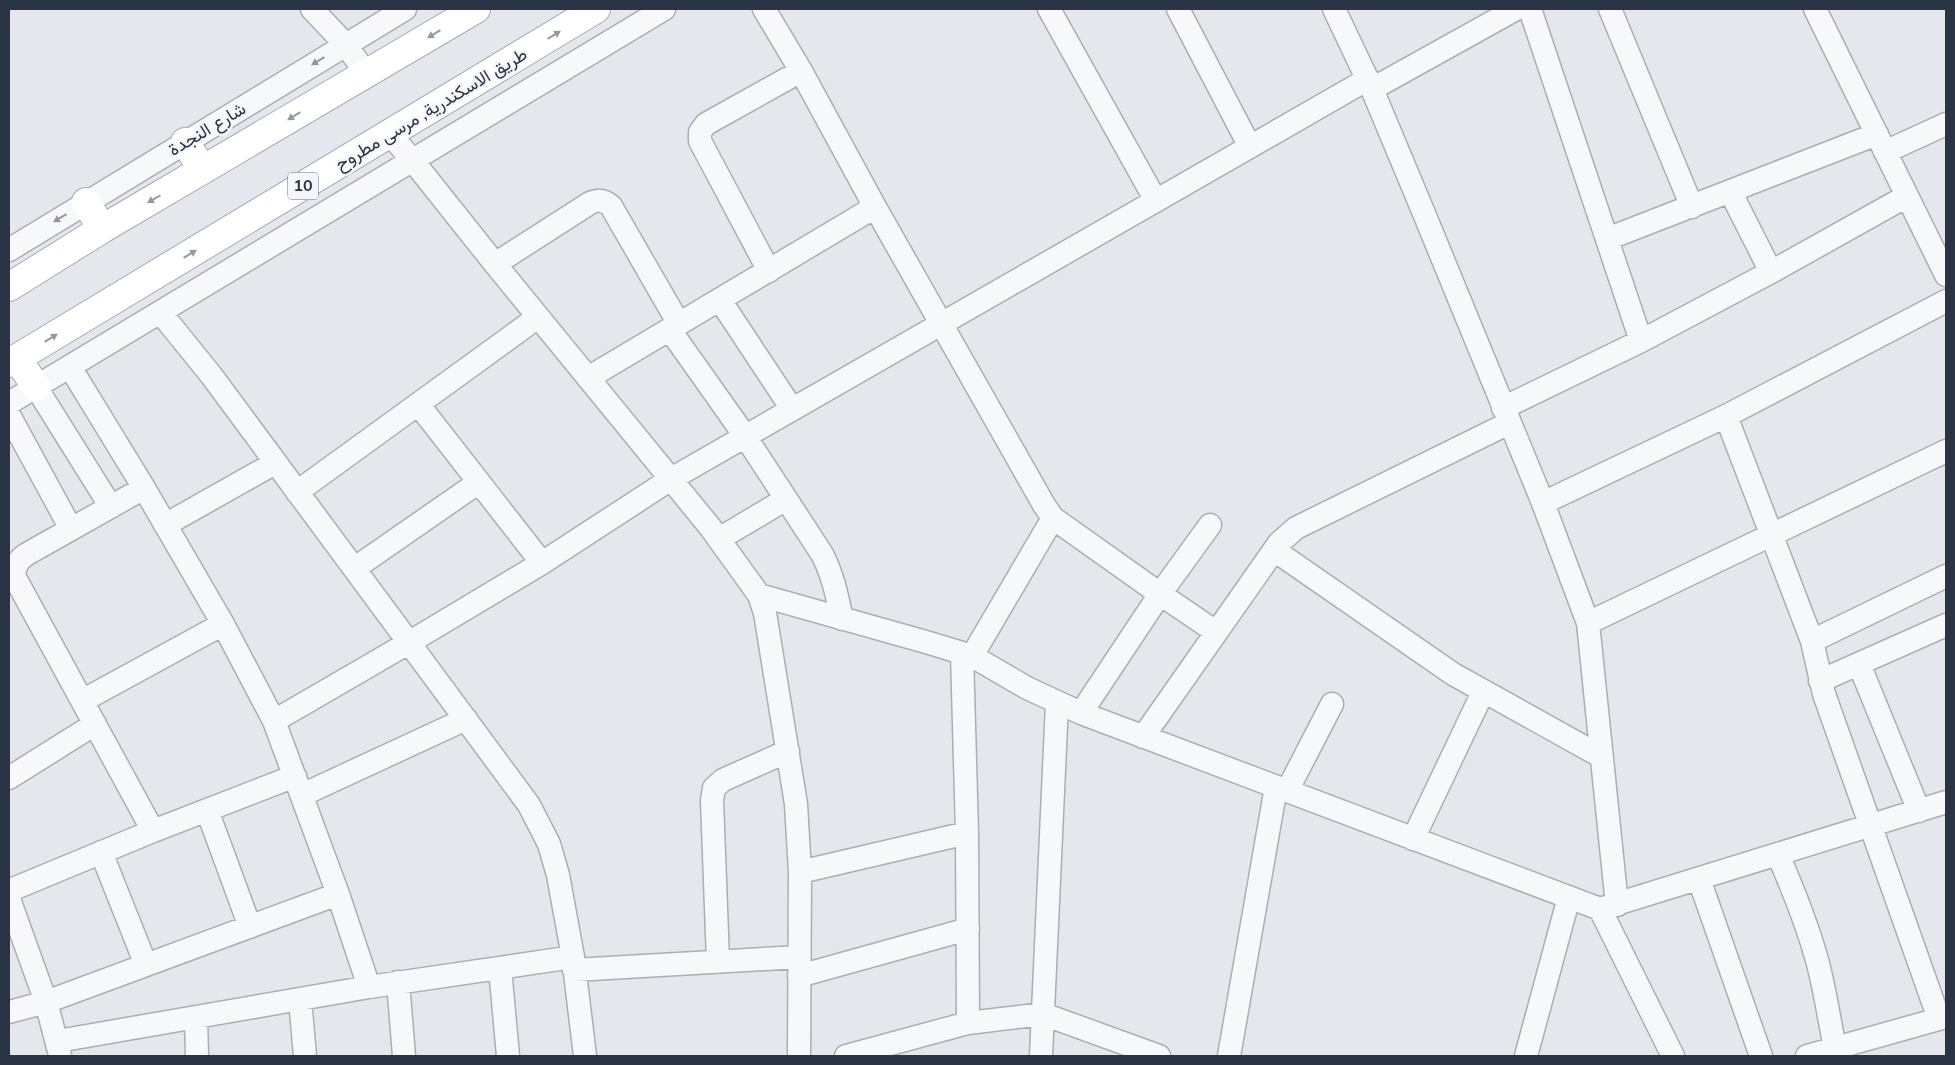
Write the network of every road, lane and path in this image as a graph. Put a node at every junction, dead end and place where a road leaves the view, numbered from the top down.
1 (312, 9) edge
2 (405, 9) edge
3 (476, 9) edge
4 (596, 9) edge
5 (664, 9) edge
6 (764, 9) edge
7 (1049, 9) edge
8 (1178, 9) edge
9 (1334, 9) edge
10 (1516, 9) edge
11 (1530, 9) edge
12 (1610, 9) edge
13 (1815, 9) edge
14 (345, 44) junction
15 (801, 71) junction
16 (366, 73) junction
17 (1370, 84) junction
18 (1946, 124) edge
19 (390, 134) junction
20 (185, 142) junction
21 (1881, 143) junction
22 (1250, 147) junction
23 (413, 160) junction
24 (203, 170) junction
25 (1730, 191) junction
26 (1907, 196) junction
27 (1156, 201) junction
28 (86, 202) junction
29 (875, 207) junction
30 (1692, 207) junction
31 (102, 229) junction
32 (1607, 239) junction
33 (9, 250) edge
34 (495, 264) junction
35 (769, 271) junction
36 (1771, 272) junction
37 (1946, 275) edge
38 (9, 287) edge
39 (720, 300) junction
40 (1946, 301) edge
41 (160, 312) junction
42 (538, 317) junction
43 (941, 324) junction
44 (675, 327) junction
45 (1641, 341) junction
46 (13, 360) edge
47 (70, 367) junction
48 (588, 378) junction
49 (36, 386) junction
50 (9, 403) edge
51 (418, 404) junction
52 (792, 409) junction
53 (9, 415) edge
54 (1506, 416) junction
55 (1726, 416) junction
56 (745, 436) junction
57 (1946, 451) edge
58 (275, 463) junction
59 (671, 479) junction
60 (479, 482) junction
61 (144, 488) junction
62 (297, 492) junction
63 (786, 499) junction
64 (1542, 503) junction
65 (111, 507) junction
66 (1053, 518) junction
67 (165, 525) junction
68 (1210, 525) dead end
69 (71, 529) junction
70 (1772, 535) junction
71 (719, 540) junction
72 (1274, 550) junction
73 (542, 563) junction
74 (354, 568) junction
75 (1946, 576) edge
76 (1160, 594) junction
77 (758, 595) junction
78 (842, 619) junction
79 (1588, 623) junction
80 (223, 624) junction
81 (1946, 625) edge
82 (1216, 632) junction
83 (1812, 641) junction
84 (410, 642) junction
85 (967, 655) junction
86 (1859, 664) junction
87 (1820, 681) junction
88 (1483, 692) junction
89 (82, 701) junction
90 (1056, 703) junction
91 (1332, 704) dead end
92 (1081, 713) junction
93 (466, 719) junction
94 (274, 721) junction
95 (95, 724) junction
96 (1143, 737) junction
97 (788, 751) junction
98 (1602, 757) junction
99 (9, 778) edge
100 (298, 786) junction
101 (1281, 789) junction
102 (1946, 802) edge
103 (207, 810) junction
104 (1919, 811) junction
105 (1871, 826) junction
106 (153, 831) junction
107 (967, 833) junction
108 (1414, 839) junction
109 (101, 852) junction
110 (1778, 854) junction
111 (800, 872) junction
112 (1699, 879) junction
113 (338, 894) junction
114 (1569, 897) junction
115 (1608, 907) junction
116 (250, 927) junction
117 (968, 929) junction
118 (17, 944) edge
119 (718, 961) junction
120 (574, 964) junction
121 (146, 965) junction
122 (799, 966) junction
123 (500, 968) junction
124 (398, 982) junction
125 (369, 986) junction
126 (300, 999) junction
127 (46, 1002) junction
128 (9, 1012) edge
129 (1043, 1014) junction
130 (196, 1018) junction
131 (1943, 1018) edge
132 (968, 1023) junction
133 (1835, 1048) junction
134 (59, 1049) edge
135 (893, 1050) edge
136 (197, 1056) edge
137 (305, 1056) edge
138 (404, 1056) edge
139 (508, 1056) edge
140 (585, 1056) edge
141 (799, 1056) edge
142 (846, 1056) edge
143 (1041, 1056) edge
144 (1159, 1056) edge
145 (1229, 1056) edge
146 (1526, 1056) edge
147 (1673, 1056) edge
148 (1761, 1056) edge
149 (1806, 1056) edge

1 - 14 street
2 - 14 street, شارع النجدة
3 -> 16 main road
19 -> 4 main road, طريق الاسكندرية, مرسى مطروح / 10
5 - 23 street
6 - 15 street
7 - 27 street
8 - 22 street
9 - 17 street
10 - 17 street
11 - 32 street
12 - 30 street
13 - 21 street
14 - 16 street
14 -> 20 street, شارع النجدة
15 - 29 street
15 - 35 street
16 -> 24 main road
17 - 22 street
17 - 54 street
18 - 21 street
19 - 23 street
46 -> 19 main road, طريق الاسكندرية, مرسى مطروح / 10
20 - 24 main road
20 - 28 street, شارع النجدة
21 - 25 street
21 - 26 street
22 - 27 street
23 - 34 street
23 - 41 street
24 -> 31 main road
25 - 30 street
25 - 36 street
26 - 36 street
26 - 37 street
27 - 43 street
28 - 31 main road
28 -> 33 street, شارع النجدة
29 - 35 street
29 - 43 street
30 - 32 street
31 - 38 main road
32 - 45 street
34 - 42 street
34 - 44 street
35 - 39 street
36 - 45 street
39 - 44 street
39 - 52 street
40 - 55 street
41 - 47 street
41 - 58 street
42 - 48 street
42 - 51 street
43 - 52 street
43 - 66 street
44 - 48 street
44 - 56 street
45 - 54 street
46 - 49 main road
47 - 49 street
47 - 61 street
48 - 59 street
49 - 50 street
49 - 65 street
51 - 60 street
51 - 62 street
52 - 56 street
53 - 69 street
54 - 64 street
54 - 72 street
55 - 64 street
55 - 70 street
56 - 59 street
56 - 63 street
57 - 70 street
58 - 62 street
58 - 67 street
59 - 71 street
59 - 73 street
60 - 73 street
60 - 74 street
61 - 65 street
61 - 67 street
62 - 74 street
63 - 71 street
63 - 78 street
64 - 79 street
65 - 69 street
66 - 76 street
66 - 85 street
67 - 80 street
68 - 76 street
69 - 89 street
70 - 79 street
70 - 83 street
71 - 77 street
72 - 82 street
72 - 88 street
73 - 84 street
74 - 84 street
75 - 83 street
76 - 82 street
76 - 92 street
77 - 78 street
77 - 97 street
78 - 85 street
79 - 98 street
80 - 89 street
80 - 94 street
81 - 86 street
82 - 96 street
83 - 87 street
84 - 93 street
84 - 94 street
85 - 90 street
85 - 107 street
86 - 87 street
86 - 104 street
87 - 105 street
88 - 98 street
88 - 108 street
89 - 95 street
90 - 92 street
90 - 129 street
91 - 101 street
92 - 96 street
93 - 100 street
93 - 120 street
94 - 100 street
95 - 99 street
95 - 106 street
96 - 101 street
97 - 111 street
97 - 119 street
98 - 115 street
100 - 103 street
100 - 113 street
101 - 108 street
101 - 145 street
102 - 104 street
103 - 106 street
103 - 116 street
104 - 105 street
105 - 110 street
105 - 131 street
106 - 109 street
107 - 111 street
107 - 117 street
108 - 114 street
109 - 118 street
109 - 121 street
110 - 112 street
110 - 133 street
111 - 122 street
112 - 115 street
112 - 148 street
113 - 116 street
113 - 125 street
114 - 115 street
114 - 146 street
115 - 147 street
116 - 121 street
117 - 122 street
117 - 132 street
118 - 127 street
119 - 120 street
119 - 122 street
120 - 123 street
120 - 140 street
121 - 127 street
122 - 141 street
123 - 124 street
123 - 139 street
124 - 125 street
124 - 138 street
125 - 126 street
126 - 130 street
126 - 137 street
127 - 128 street
127 - 134 street
129 - 132 street
129 - 143 street
129 - 144 street
130 - 134 street
130 - 136 street
131 - 133 street
132 - 135 street
133 - 149 street
135 - 142 street

